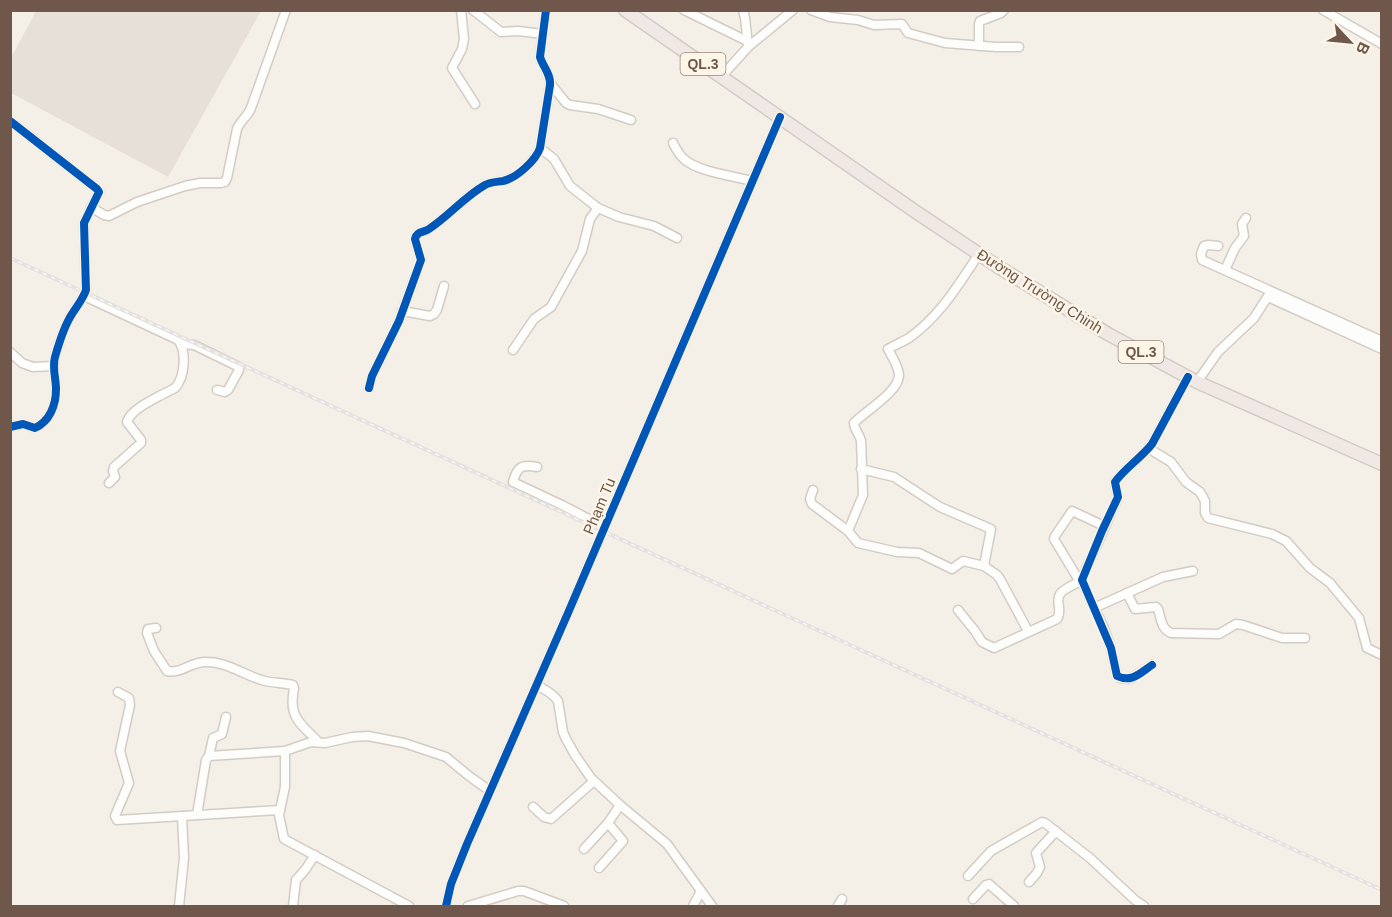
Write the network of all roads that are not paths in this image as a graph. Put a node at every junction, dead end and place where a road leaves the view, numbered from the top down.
1 (286, 10) edge
2 (462, 10) edge
3 (473, 10) edge
4 (546, 10) edge
5 (625, 10) edge
6 (684, 10) edge
7 (743, 10) edge
8 (793, 10) edge
9 (811, 10) edge
10 (1004, 10) edge
11 (1323, 10) edge
12 (543, 34) junction
13 (747, 44) junction
14 (1382, 44) edge
15 (979, 46) junction
16 (1019, 47) dead end
17 (721, 77) junction
18 (550, 83) junction
19 (475, 104) dead end
20 (780, 117) junction
21 (631, 120) dead end
22 (10, 122) edge
23 (673, 143) dead end
24 (540, 148) junction
25 (752, 181) junction
26 (91, 207) junction
27 (598, 208) junction
28 (1246, 218) dead end
29 (677, 238) dead end
30 (1218, 246) dead end
31 (979, 254) junction
32 (1225, 270) junction
33 (444, 286) dead end
34 (1269, 294) junction
35 (84, 296) junction
36 (402, 311) junction
37 (1368, 338) junction
38 (1382, 341) edge
39 (181, 344) junction
40 (1382, 349) edge
41 (513, 350) dead end
42 (10, 352) edge
43 (54, 366) junction
44 (1192, 380) junction
45 (369, 388) dead end
46 (217, 390) dead end
47 (10, 427) edge
48 (1148, 448) junction
49 (1382, 464) edge
50 (537, 467) dead end
51 (861, 468) junction
52 (109, 483) dead end
53 (813, 490) dead end
54 (1104, 526) junction
55 (604, 527) junction
56 (848, 531) junction
57 (984, 566) junction
58 (1194, 571) dead end
59 (1081, 581) junction
60 (1127, 593) junction
61 (1094, 608) junction
62 (958, 610) dead end
63 (156, 628) dead end
64 (1028, 631) junction
65 (1305, 638) dead end
66 (1382, 655) edge
67 (1152, 665) dead end
68 (537, 685) junction
69 (118, 692) dead end
70 (226, 717) dead end
71 (318, 742) junction
72 (285, 751) junction
73 (209, 756) junction
74 (594, 781) junction
75 (490, 791) junction
76 (620, 806) junction
77 (533, 807) dead end
78 (280, 810) junction
79 (197, 815) junction
80 (182, 816) junction
81 (608, 823) junction
82 (1056, 831) junction
83 (584, 849) dead end
84 (315, 855) junction
85 (599, 868) dead end
86 (968, 876) dead end
87 (1029, 882) dead end
88 (701, 891) junction
89 (973, 899) dead end
90 (179, 906) edge
91 (292, 906) edge
92 (409, 906) edge
93 (446, 906) edge
94 (468, 906) edge
95 (564, 906) edge
96 (693, 906) edge
97 (712, 906) edge
98 (1014, 906) edge
99 (1144, 906) edge

1 - 26 street
2 - 19 street
3 - 12 street
4 - 12 street
5 - 17 highway, QL.3
6 - 13 street
7 - 13 street
8 - 13 street
9 - 15 street
10 - 15 street
11 - 14 street
12 - 18 street
13 - 17 street
15 - 16 street
17 - 20 highway, QL.3
18 - 21 street
18 - 24 street
20 - 25 street, Phạm Tu
20 - 31 highway, Đường Trường Chinh / QL.3
22 - 26 street
23 - 25 street
24 - 27 street
24 - 36 street
25 - 55 street, Phạm Tu
26 - 35 street
27 - 29 street
27 - 41 street
28 - 32 street
30 - 32 street
31 - 44 highway, Đường Trường Chinh / QL.3
31 - 51 street
32 - 34 street
33 - 36 street
34 - 37 street
34 - 44 street
35 - 39 street
35 - 43 street
36 - 45 street
37 - 38 street
37 - 40 street
39 - 46 street
39 - 52 street
42 - 43 street
43 - 47 street
44 - 48 street
44 - 49 highway, Đường Trường Chinh / QL.3
48 - 54 street
48 - 66 street
50 - 55 street
51 - 56 street
51 - 57 street
53 - 56 street
54 - 59 street
54 - 59 street
55 - 68 street, Phạm Tu
56 - 57 street
57 - 64 street
58 - 60 street
59 - 61 street
59 - 64 street
60 - 61 street
60 - 65 street
61 - 67 street
62 - 64 street
63 - 71 street
68 - 74 street
68 - 75 street, Phạm Tu
69 - 80 street
70 - 73 street
71 - 72 street
71 - 75 street
72 - 73 street
72 - 78 street
73 - 79 street
74 - 76 street
74 - 77 street
75 - 93 street, Phạm Tu
76 - 81 street
76 - 88 street
78 - 79 street
78 - 84 street
79 - 80 street
80 - 90 street
81 - 83 street
81 - 85 street
82 - 86 street
82 - 87 street
82 - 99 street
84 - 91 street
84 - 92 street
88 - 96 street
88 - 97 street
89 - 98 street
94 - 95 street

